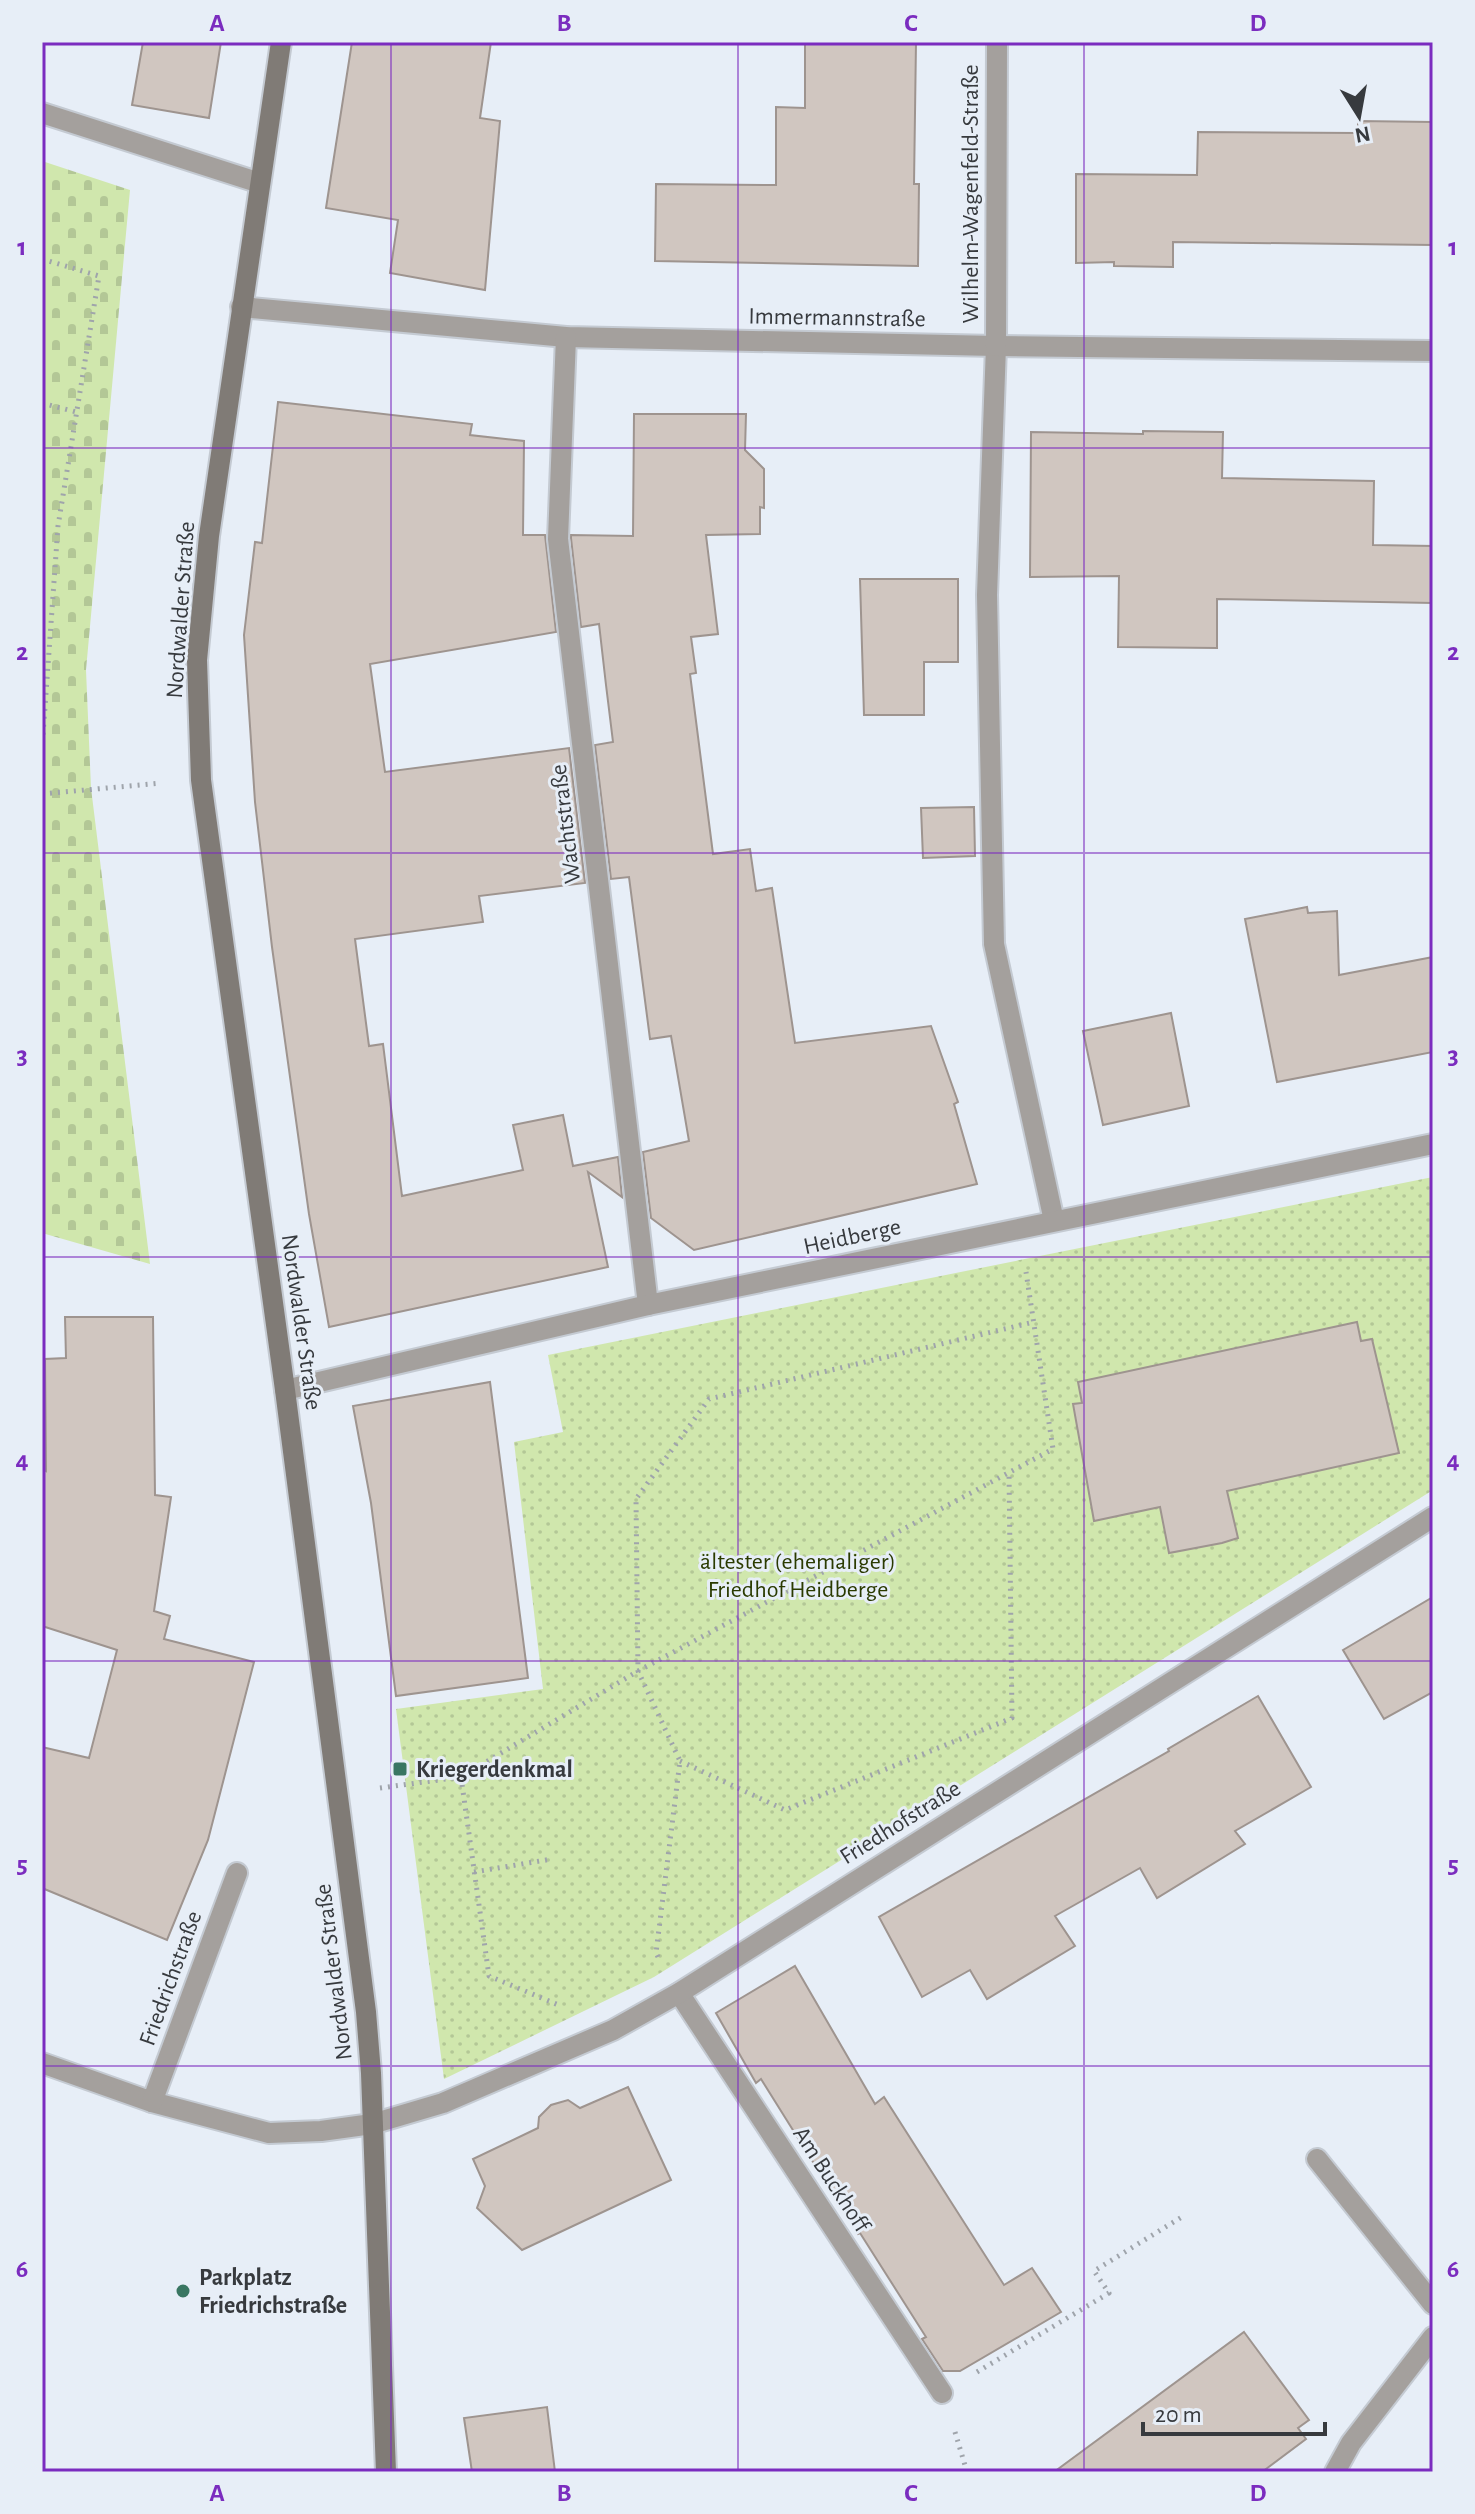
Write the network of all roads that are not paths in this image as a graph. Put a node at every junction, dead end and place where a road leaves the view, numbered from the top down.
1 (281, 42) edge
2 (997, 42) edge
3 (42, 113) edge
4 (260, 183) junction
5 (241, 307) junction
6 (566, 337) junction
7 (996, 346) junction
8 (1433, 351) edge
9 (1433, 1144) edge
10 (1054, 1221) junction
11 (648, 1305) junction
12 (285, 1390) junction
13 (1433, 1517) edge
14 (237, 1873) dead end
15 (679, 1993) junction
16 (42, 2063) edge
17 (152, 2102) junction
18 (372, 2124) junction
19 (1317, 2159) dead end
20 (1433, 2304) edge
21 (1433, 2337) edge
22 (942, 2393) road end
23 (386, 2472) edge
24 (1335, 2472) edge

1 - 4 main road, Nordwalder Straße
2 - 7 street, Wilhelm-Wagenfeld-Straße
3 - 4 street
4 - 5 main road, Nordwalder Straße
5 - 6 street, Immermannstraße
5 - 12 main road, Nordwalder Straße
6 - 7 street, Immermannstraße
6 - 11 street, Wachtstraße
7 - 8 street, Immermannstraße
7 - 10 street, Wilhelm-Wagenfeld-Straße
9 - 10 street, Heidberge
10 - 11 street, Heidberge
11 - 12 street, Heidberge
12 - 18 main road, Nordwalder Straße
13 - 15 street, Friedhofstraße
14 - 17 street, Friedrichstraße
15 - 18 street, Friedhofstraße
15 - 22 street, Am Buckhoff
16 - 17 street
17 - 18 street
18 - 23 main road, Nordwalder Straße
19 - 20 street
21 - 24 street

